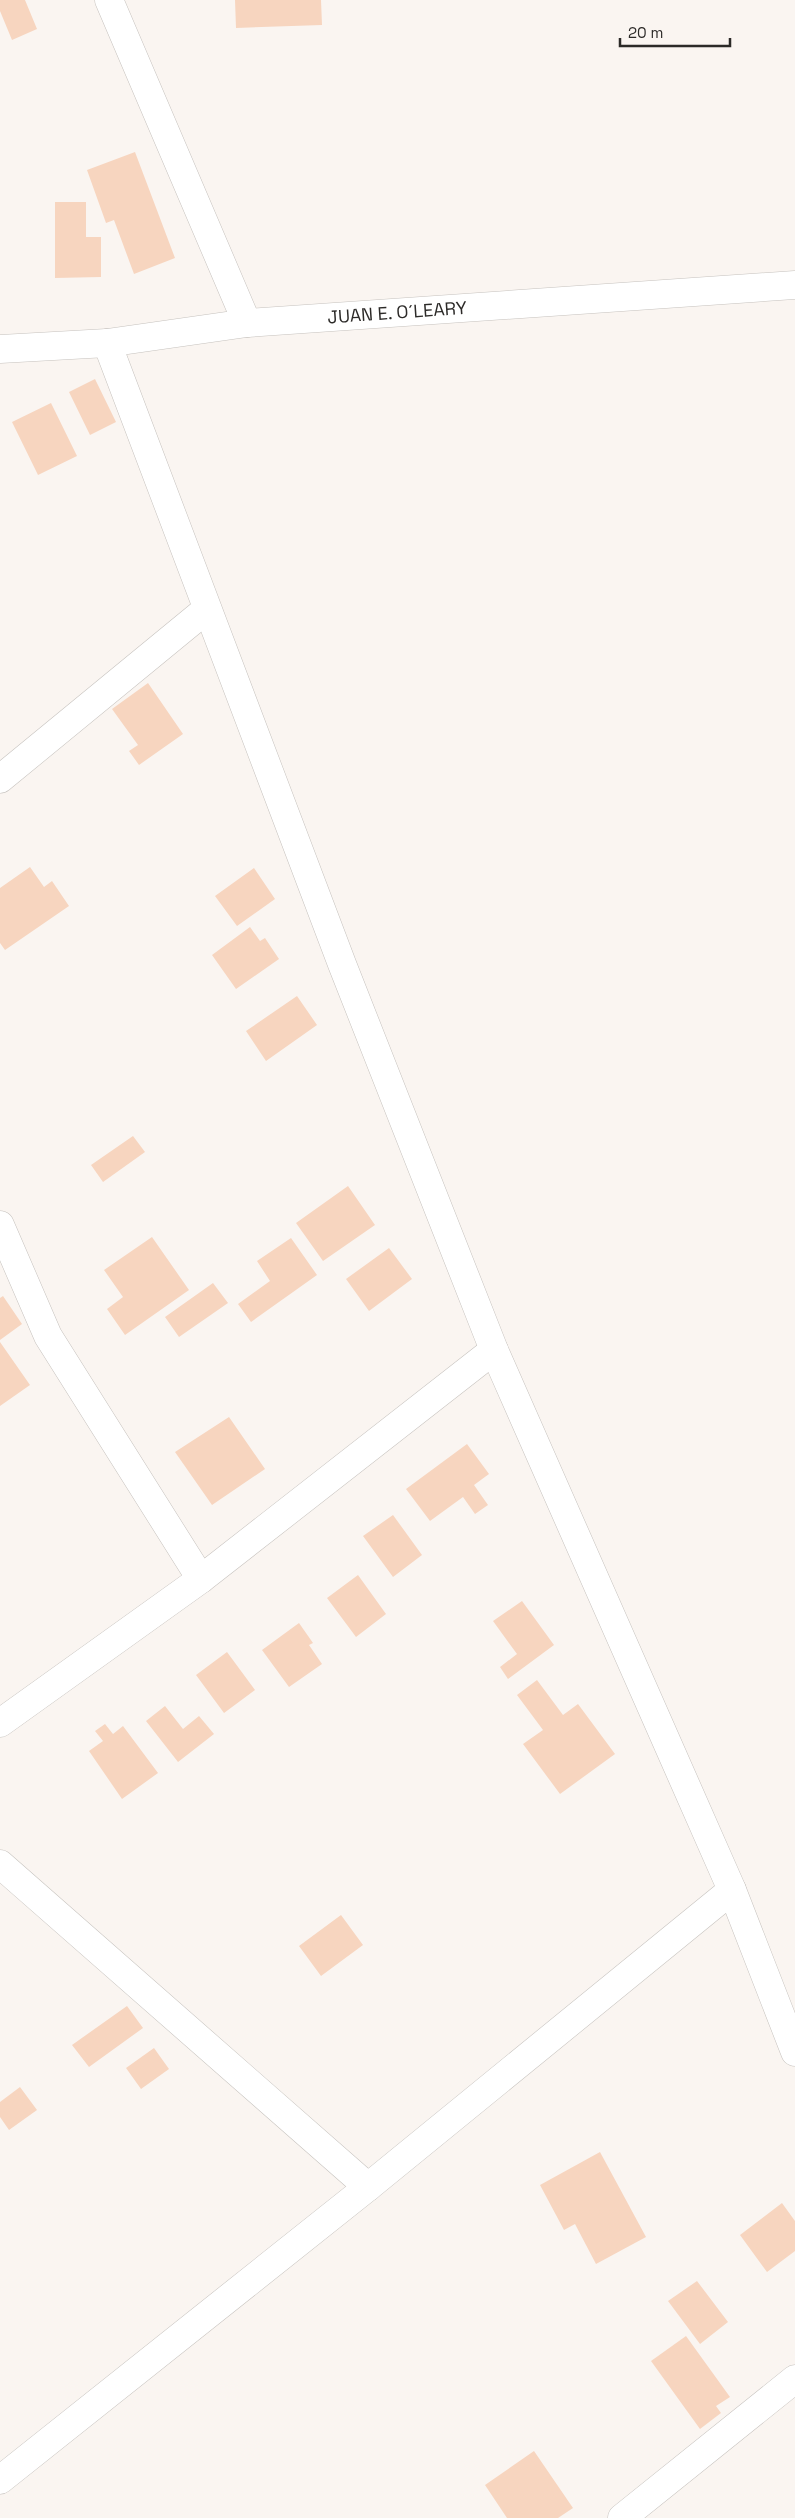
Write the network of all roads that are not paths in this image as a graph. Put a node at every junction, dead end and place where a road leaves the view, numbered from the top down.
1 (110, 0) edge
2 (795, 285) edge
3 (247, 323) junction
4 (107, 343) junction
5 (0, 349) edge
6 (207, 610) junction
7 (0, 779) edge
8 (0, 1225) edge
9 (494, 1350) junction
10 (200, 1579) junction
11 (0, 1723) edge
12 (0, 1864) edge
13 (732, 1890) junction
14 (795, 2052) edge
15 (368, 2187) junction
16 (795, 2379) edge
17 (0, 2480) edge
18 (622, 2518) edge

1 - 3 street
2 - 3 street, JUAN E. O´LEARY
3 - 4 street, JUAN E. O´LEARY
4 - 5 street, JUAN E. O´LEARY
4 - 6 street
6 - 7 street
6 - 9 street
8 - 10 street
9 - 10 street
9 - 13 street
10 - 11 street
12 - 15 street
13 - 14 street
13 - 15 street
15 - 17 street
16 - 18 street

